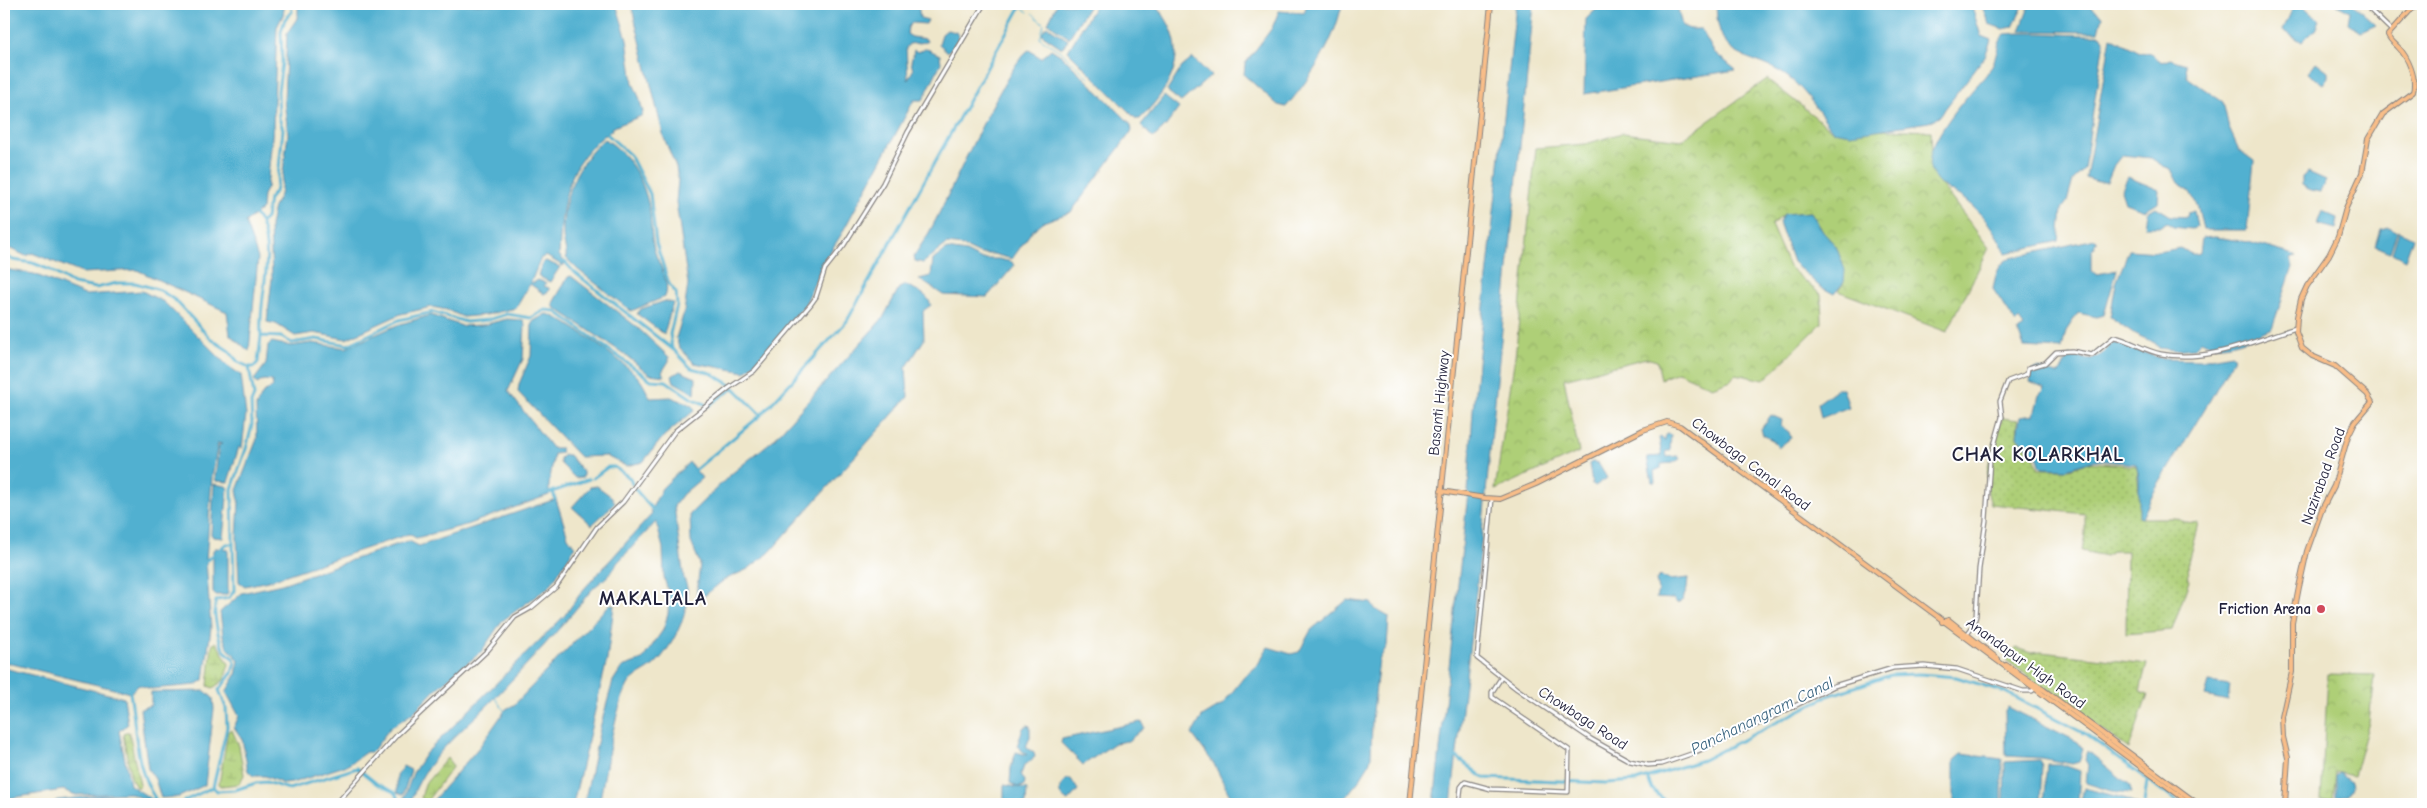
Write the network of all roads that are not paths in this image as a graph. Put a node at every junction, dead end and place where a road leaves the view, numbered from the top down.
1 (984, 4) edge
2 (1491, 4) edge
3 (2364, 4) edge
4 (2416, 4) edge
5 (2389, 32) junction
6 (2296, 328) junction
7 (1441, 491) junction
8 (1492, 499) junction
9 (1942, 622) joint
10 (1966, 636) junction
11 (1501, 678) junction
12 (2036, 688) junction
13 (336, 804) edge
14 (1410, 804) edge
15 (1459, 804) edge
16 (2190, 804) edge
17 (2198, 804) edge
18 (2285, 804) edge

1 - 13 street
2 - 7 main road, Basanti Highway
3 - 5 street
4 - 5 main road
5 - 6 main road, Nazirabad Road
6 - 10 street
6 - 18 main road, Nazirabad Road
7 - 8 main road, Chowbaga Canal Road
7 - 14 main road, Basanti Highway
8 - 9 main road, Chowbaga Canal Road
8 - 11 street, Chowbaga Road
9 - 10 main road, Anandapur High Road
10 - 12 main road, Anandapur High Road
11 - 12 street, Chowbaga Road
11 - 15 street
12 - 16 main road, Anandapur High Road
12 - 17 main road, Anandapur High Road

